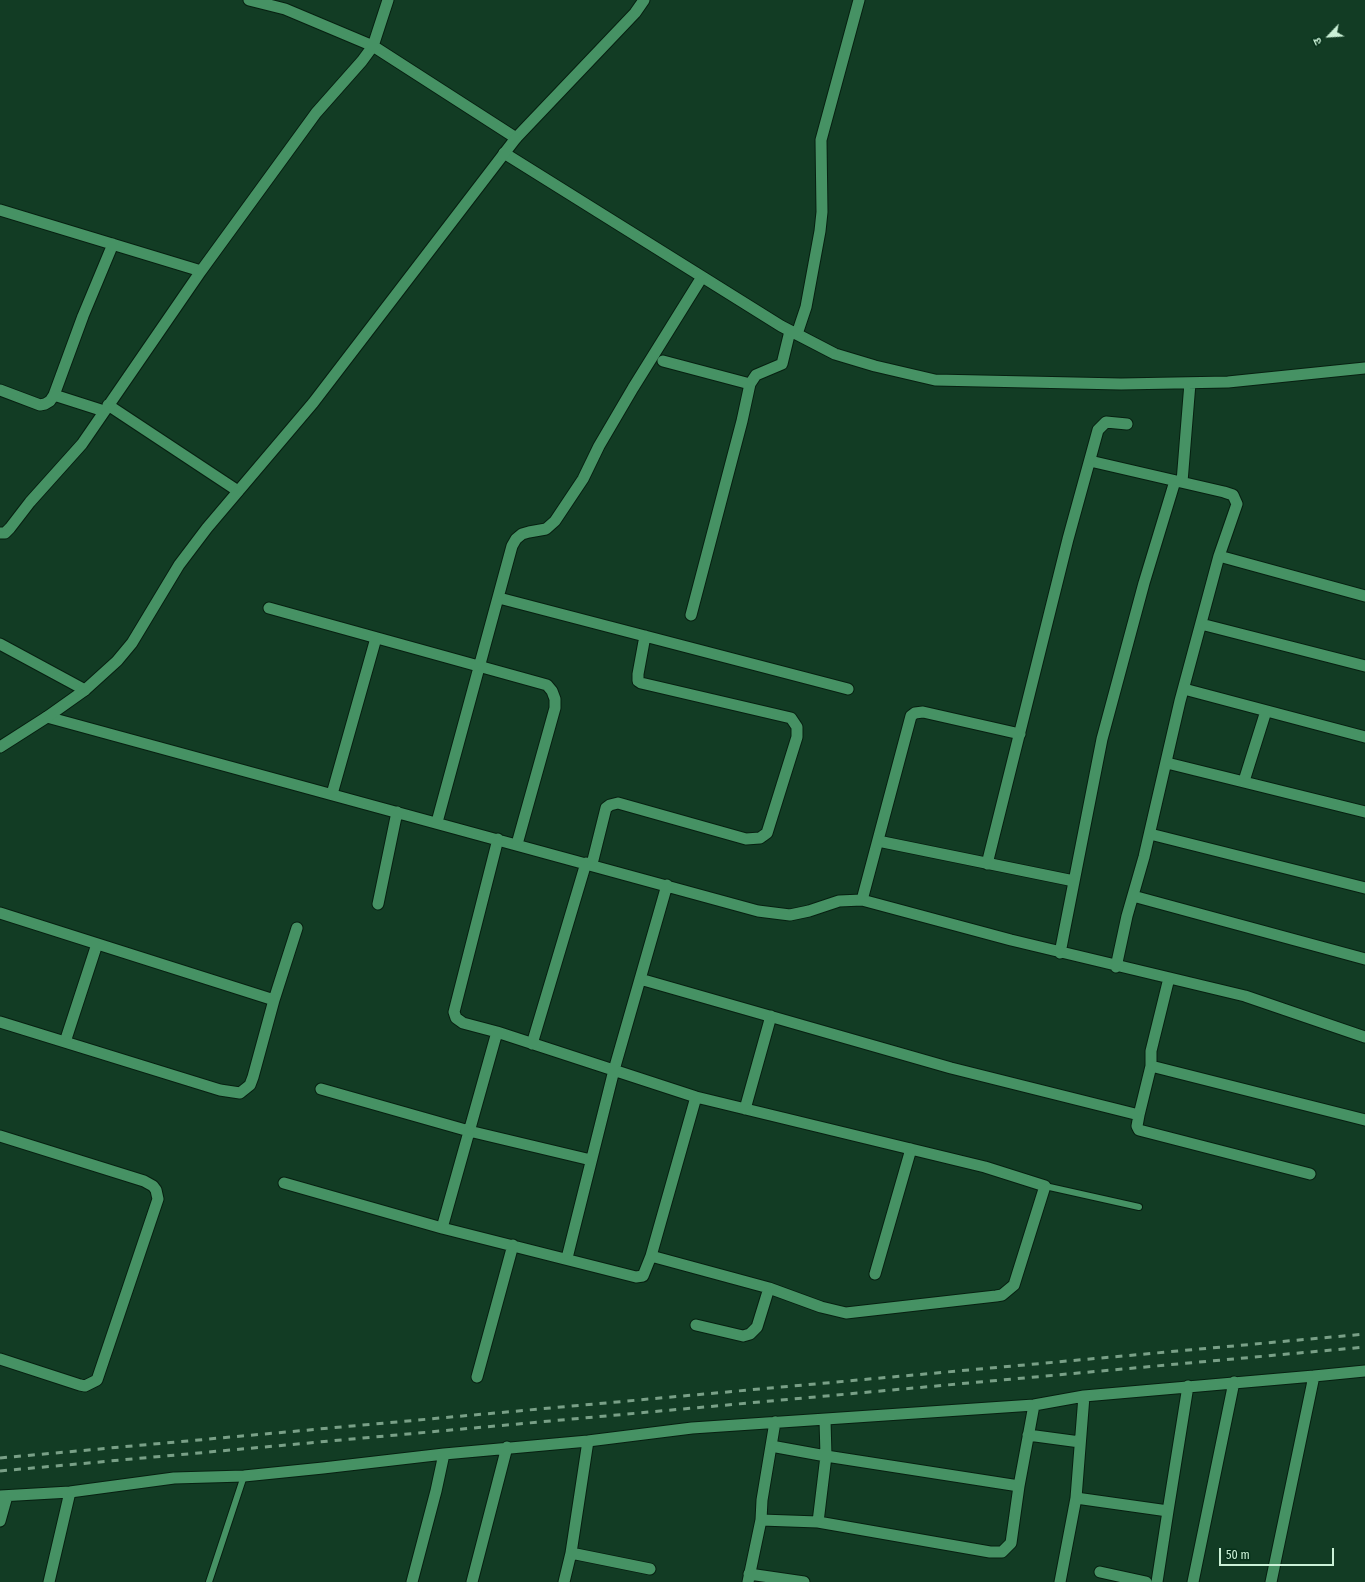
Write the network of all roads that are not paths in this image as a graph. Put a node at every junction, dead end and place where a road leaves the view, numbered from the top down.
1 (249, 0) edge
2 (388, 0) edge
3 (644, 0) edge
4 (859, 0) edge
5 (373, 46) junction
6 (516, 138) junction
7 (504, 153) junction
8 (0, 210) edge
9 (113, 244) junction
10 (201, 271) junction
11 (702, 277) junction
12 (793, 333) junction
13 (662, 361) dead end
14 (1365, 368) edge
15 (1190, 383) junction
16 (750, 384) junction
17 (0, 390) edge
18 (54, 395) junction
19 (106, 408) junction
20 (1127, 424) dead end
21 (1090, 461) junction
22 (1178, 482) junction
23 (238, 491) junction
24 (0, 533) edge
25 (1219, 556) junction
26 (1365, 596) edge
27 (499, 598) junction
28 (269, 608) dead end
29 (691, 615) dead end
30 (1201, 624) junction
31 (645, 636) junction
32 (376, 638) junction
33 (0, 644) edge
34 (1365, 666) edge
35 (481, 668) junction
36 (848, 689) dead end
37 (1184, 689) junction
38 (85, 690) junction
39 (1266, 711) junction
40 (47, 717) junction
41 (1020, 734) junction
42 (1365, 737) edge
43 (0, 746) edge
44 (1167, 763) junction
45 (1244, 781) junction
46 (332, 794) junction
47 (397, 812) junction
48 (1365, 812) edge
49 (437, 822) junction
50 (1150, 834) junction
51 (498, 839) junction
52 (878, 841) junction
53 (516, 844) junction
54 (589, 864) junction
55 (987, 864) junction
56 (1074, 881) junction
57 (667, 885) junction
58 (1365, 888) edge
59 (1133, 896) junction
60 (862, 900) junction
61 (378, 904) dead end
62 (0, 913) edge
63 (296, 928) dead end
64 (97, 944) junction
65 (1060, 953) junction
66 (1365, 959) edge
67 (1116, 967) junction
68 (1169, 978) junction
69 (640, 979) junction
70 (274, 1000) junction
71 (771, 1016) junction
72 (0, 1022) edge
73 (497, 1032) junction
74 (1365, 1037) edge
75 (65, 1042) junction
76 (532, 1044) junction
77 (1151, 1066) junction
78 (614, 1070) junction
79 (321, 1089) dead end
80 (696, 1097) junction
81 (745, 1109) junction
82 (1139, 1115) junction
83 (1365, 1120) edge
84 (469, 1131) junction
85 (0, 1136) edge
86 (911, 1149) junction
87 (591, 1160) junction
88 (1310, 1174) dead end
89 (284, 1183) dead end
90 (1045, 1186) junction
91 (1139, 1207) dead end
92 (442, 1228) junction
93 (513, 1245) junction
94 (651, 1256) junction
95 (567, 1258) junction
96 (875, 1274) dead end
97 (769, 1288) junction
98 (696, 1325) dead end
99 (0, 1359) edge
100 (1365, 1371) edge
101 (1314, 1376) junction
102 (477, 1377) dead end
103 (1234, 1382) junction
104 (1188, 1386) junction
105 (1084, 1396) junction
106 (1034, 1405) junction
107 (824, 1420) junction
108 (776, 1422) junction
109 (1028, 1435) junction
110 (588, 1440) junction
111 (1080, 1442) junction
112 (771, 1446) junction
113 (507, 1447) junction
114 (444, 1454) junction
115 (826, 1456) junction
116 (244, 1476) junction
117 (1019, 1486) junction
118 (70, 1492) junction
119 (3, 1496) edge
120 (1076, 1498) junction
121 (1168, 1511) junction
122 (761, 1520) junction
123 (0, 1521) edge
124 (818, 1522) junction
125 (571, 1553) junction
126 (650, 1570) dead end
127 (1100, 1572) dead end
128 (748, 1578) edge
129 (49, 1582) edge
130 (209, 1582) edge
131 (412, 1582) edge
132 (472, 1582) edge
133 (564, 1582) edge
134 (804, 1582) edge
135 (1060, 1582) edge
136 (1146, 1582) edge
137 (1157, 1582) edge
138 (1193, 1582) edge
139 (1271, 1582) edge

1 - 5 street
2 - 5 street
3 - 6 street
4 - 12 street
5 - 6 street
5 - 10 street
6 - 7 street
7 - 11 street
7 - 23 street
8 - 9 street
9 - 10 street
9 - 18 street
10 - 19 street
11 - 12 street
11 - 27 street
12 - 15 street
12 - 16 street
13 - 16 street
14 - 15 street
15 - 22 street
16 - 29 street
17 - 18 street
18 - 19 street
19 - 23 street
19 - 24 street
20 - 21 street
21 - 22 street
21 - 41 street
22 - 25 street
22 - 56 street
23 - 38 street
25 - 26 street
25 - 30 street
27 - 31 street
27 - 35 street
28 - 32 street
30 - 34 street
30 - 37 street
31 - 36 street
31 - 54 street
32 - 35 street
32 - 46 street
33 - 38 street
35 - 49 street
35 - 53 street
37 - 39 street
37 - 44 street
38 - 40 street
39 - 42 street
39 - 45 street
40 - 43 street
40 - 46 street
41 - 52 street
41 - 55 street
44 - 45 street
44 - 50 street
45 - 48 street
46 - 47 street
47 - 49 street
47 - 61 street
49 - 51 street
50 - 58 street
50 - 59 street
51 - 53 street
51 - 73 street
52 - 55 street
52 - 60 street
53 - 54 street
54 - 57 street
54 - 76 street
55 - 56 street
56 - 65 street
57 - 60 street
57 - 69 street
59 - 66 street
59 - 67 street
60 - 65 street
62 - 64 street
63 - 70 street
64 - 70 street
64 - 75 street
65 - 67 street
67 - 68 street
68 - 74 street
68 - 77 street
69 - 71 street
69 - 78 street
70 - 75 street
71 - 81 street
71 - 82 street
72 - 75 street
73 - 76 street
73 - 84 street
76 - 78 street
77 - 82 street
77 - 83 street
78 - 80 street
78 - 87 street
79 - 84 street
80 - 81 street
80 - 94 street
81 - 86 street
82 - 88 street
84 - 87 street
84 - 92 street
85 - 99 street
86 - 90 street
86 - 96 street
87 - 95 street
89 - 92 street
90 - 91 lane
90 - 97 street
92 - 93 street
93 - 95 street
93 - 102 street
94 - 95 street
94 - 97 street
97 - 98 street
100 - 101 street
101 - 103 street
101 - 139 street
103 - 104 street
103 - 138 street
104 - 105 street
104 - 121 street
105 - 106 street
105 - 111 street
106 - 107 street
106 - 109 street
107 - 108 street
107 - 115 street
108 - 110 street
108 - 112 street
109 - 111 street
109 - 117 street
110 - 113 street
110 - 125 street
111 - 120 street
112 - 115 street
112 - 122 street
113 - 114 street
113 - 132 street
114 - 116 street
114 - 131 street
115 - 117 street
115 - 124 street
116 - 118 street
116 - 130 lane
117 - 124 street
118 - 119 street
118 - 129 street
119 - 123 street
120 - 121 street
120 - 135 street
121 - 137 street
122 - 124 street
122 - 128 street
125 - 126 street
125 - 133 street
127 - 136 street
128 - 134 street

